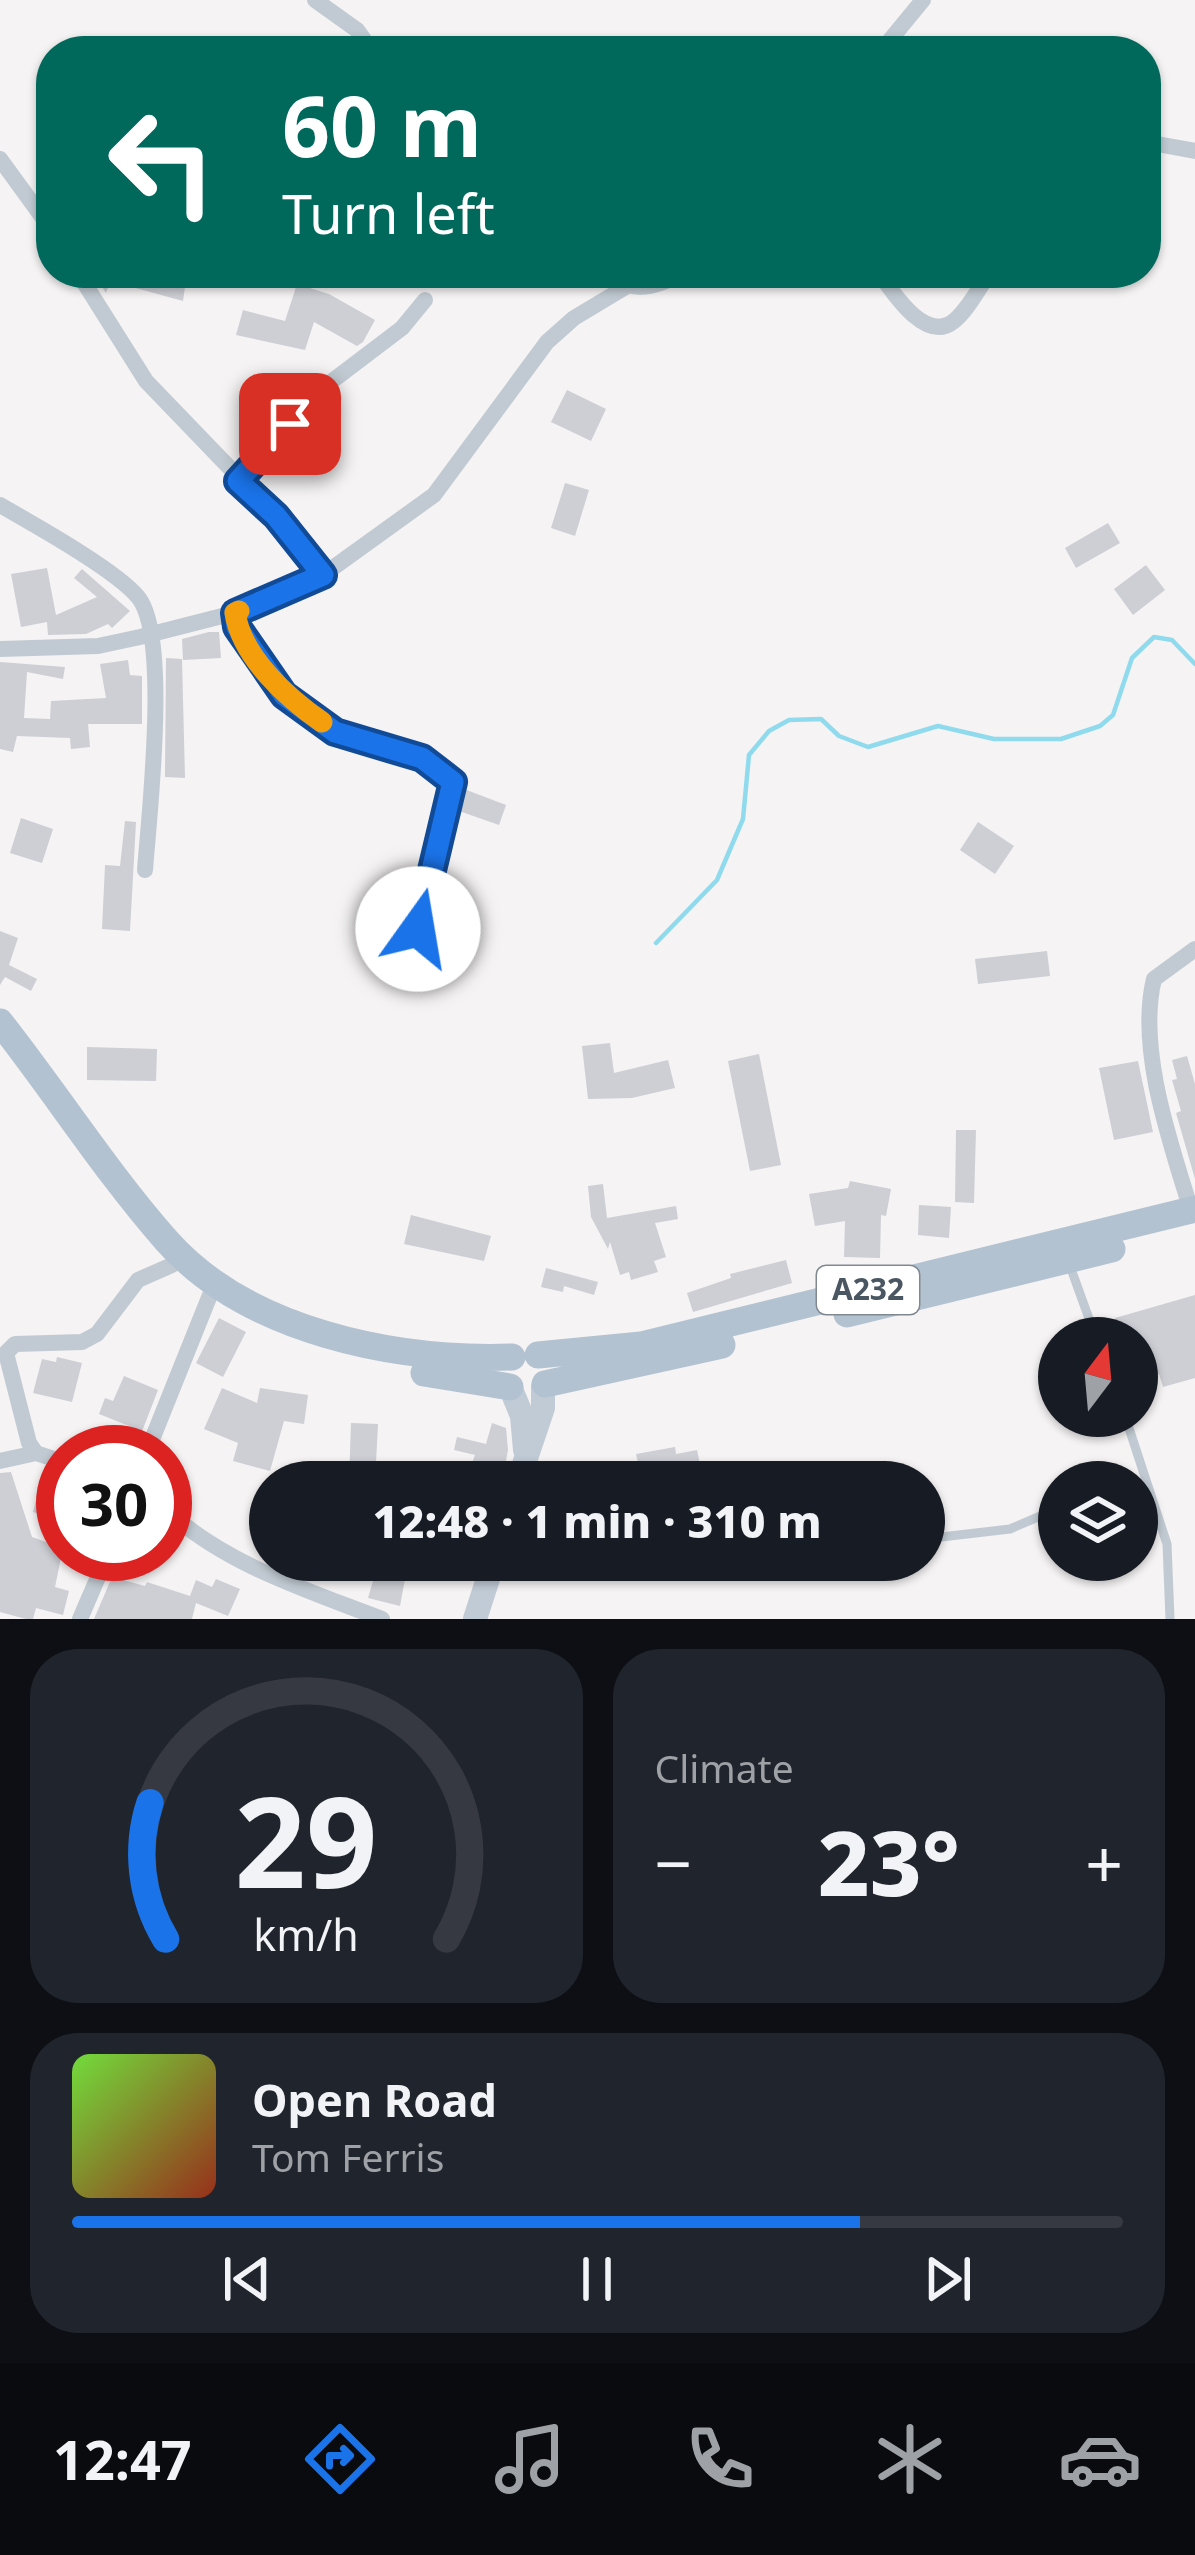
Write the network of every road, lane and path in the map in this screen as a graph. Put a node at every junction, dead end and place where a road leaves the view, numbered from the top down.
1 (315, 0) edge
2 (923, 0) edge
3 (361, 36) edge
4 (893, 36) edge
5 (1161, 145) edge
6 (1195, 151) edge
7 (0, 160) edge
8 (36, 209) edge
9 (88, 288) edge
10 (623, 288) edge
11 (891, 288) edge
12 (979, 288) edge
13 (425, 300) dead end
14 (238, 481) junction
15 (0, 505) edge
16 (323, 575) junction
17 (235, 613) junction
18 (152, 633) junction
19 (0, 649) edge
20 (145, 870) dead end
21 (418, 929) dead end
22 (1195, 949) edge
23 (0, 1022) edge
24 (0, 1047) edge
25 (1194, 1216) edge
26 (1068, 1261) junction
27 (172, 1265) junction
28 (210, 1295) junction
29 (1088, 1317) edge
30 (525, 1356) junction
31 (544, 1385) junction
32 (511, 1388) junction
33 (159, 1425) edge
34 (36, 1453) joint
35 (525, 1456) junction
36 (0, 1461) edge
37 (524, 1461) edge
38 (1038, 1517) edge
39 (1158, 1521) edge
40 (192, 1533) edge
41 (945, 1536) edge
42 (96, 1581) edge
43 (488, 1581) edge
44 (80, 1619) edge
45 (382, 1619) edge
46 (475, 1619) edge
47 (1170, 1619) edge

1 - 3 street
2 - 4 street
5 - 6 street
7 - 8 street
9 - 14 street
10 - 16 street
11 - 12 street
13 - 14 street
14 - 16 street
15 - 18 street
16 - 17 street
17 - 18 street
17 - 21 street
18 - 19 street
18 - 20 street
22 - 25 street
23 - 30 main road, A232
24 - 27 main road, A232
25 - 26 main road, A232
25 - 30 main road, A232
26 - 29 lane
26 - 31 main road, A232
27 - 28 main road, A232
27 - 34 street
28 - 32 main road, A232
28 - 33 street
30 - 31 main road
30 - 32 main road
31 - 32 main road, A232
31 - 35 main road
32 - 35 main road
34 - 36 street
35 - 37 main road
38 - 41 lane
39 - 47 lane
40 - 45 street
42 - 44 street
43 - 46 main road

